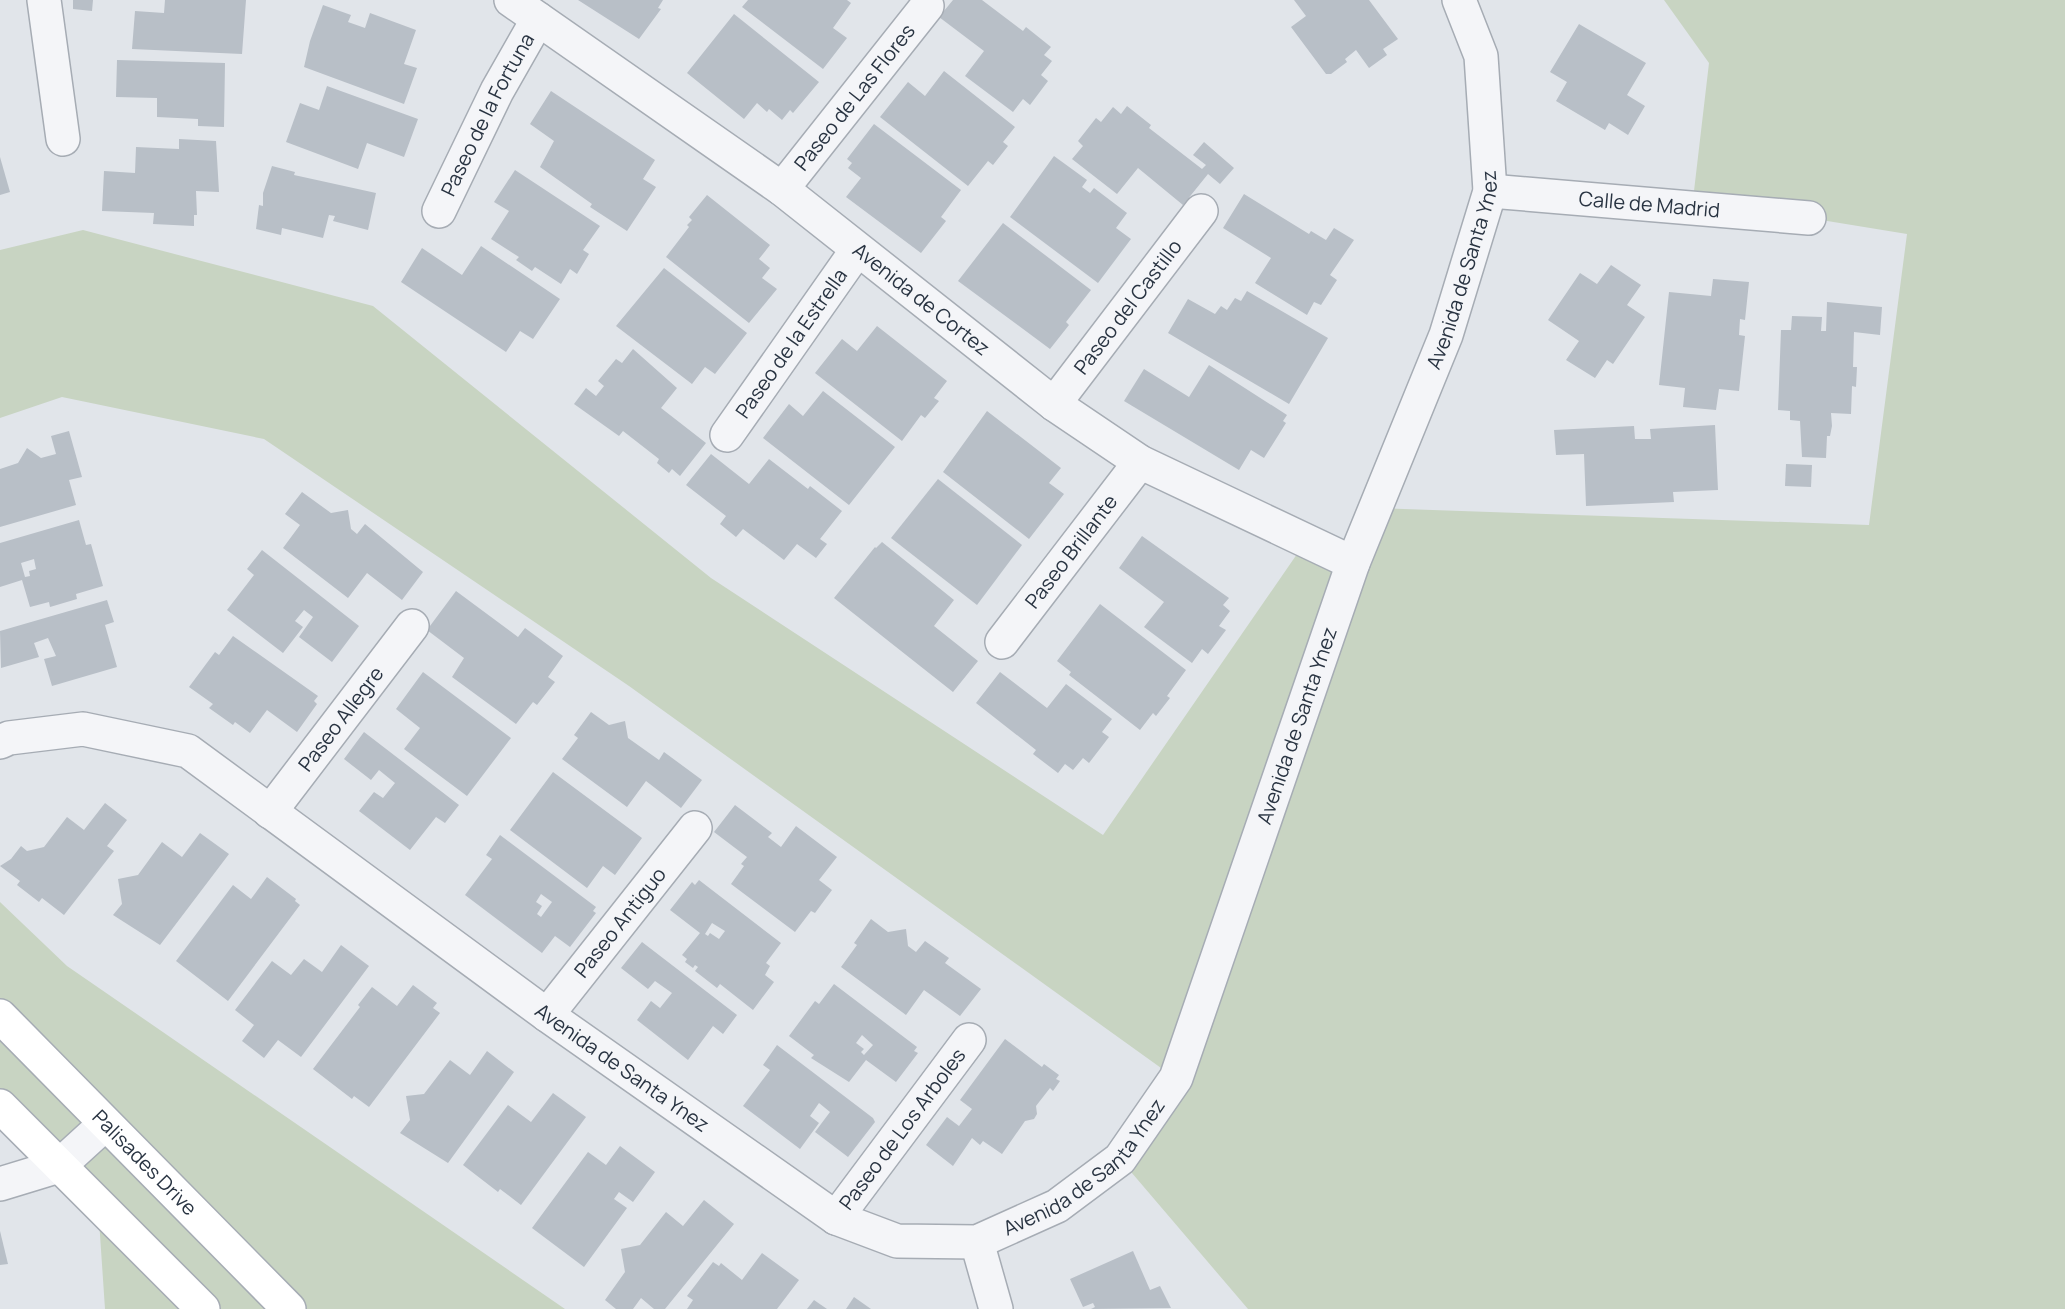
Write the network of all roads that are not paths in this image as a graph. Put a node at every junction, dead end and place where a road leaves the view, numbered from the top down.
1 (45, 0) edge
2 (511, 0) edge
3 (1459, 0) edge
4 (927, 6) dead end
5 (538, 20) junction
6 (63, 139) dead end
7 (782, 189) junction
8 (1490, 191) junction
9 (439, 211) dead end
10 (1202, 211) dead end
11 (1809, 218) dead end
12 (857, 250) junction
13 (1054, 404) junction
14 (727, 435) dead end
15 (1140, 462) junction
16 (1353, 563) junction
17 (412, 626) dead end
18 (1002, 642) dead end
19 (3, 732) edge
20 (270, 812) junction
21 (695, 828) dead end
22 (547, 1015) junction
23 (0, 1016) edge
24 (969, 1040) dead end
25 (0, 1106) edge
26 (105, 1124) junction
27 (60, 1166) junction
28 (0, 1184) edge
29 (836, 1218) junction
30 (977, 1242) junction
31 (203, 1309) edge
32 (289, 1309) edge
33 (996, 1309) edge

1 - 6 street
2 - 5 street, Avenida de Cortez
3 - 8 street, Avenida de Santa Ynez
4 - 7 street, Paseo de Las Flores
5 - 7 street, Avenida de Cortez
5 - 9 street, Paseo de la Fortuna
7 - 12 street, Avenida de Cortez
8 - 11 street, Calle de Madrid
8 - 16 street, Avenida de Santa Ynez
10 - 13 street, Paseo del Castillo
12 - 13 street, Avenida de Cortez
12 - 14 street, Paseo de la Estrella
13 - 15 street, Avenida de Cortez
15 - 16 street, Avenida de Cortez
15 - 18 street, Paseo Brillante
16 - 30 street, Avenida de Santa Ynez
17 - 20 street, Paseo Allegre
19 - 20 street, Avenida de Santa Ynez
20 - 22 street, Avenida de Santa Ynez
21 - 22 street, Paseo Antiguo
22 - 29 street, Avenida de Santa Ynez
23 - 26 street, Palisades Drive
24 - 29 street, Paseo de Los Arboles
25 - 27 street
26 - 27 street
26 - 32 street, Palisades Drive
27 - 28 street
27 - 31 street
29 - 30 street, Avenida de Santa Ynez
30 - 33 street

